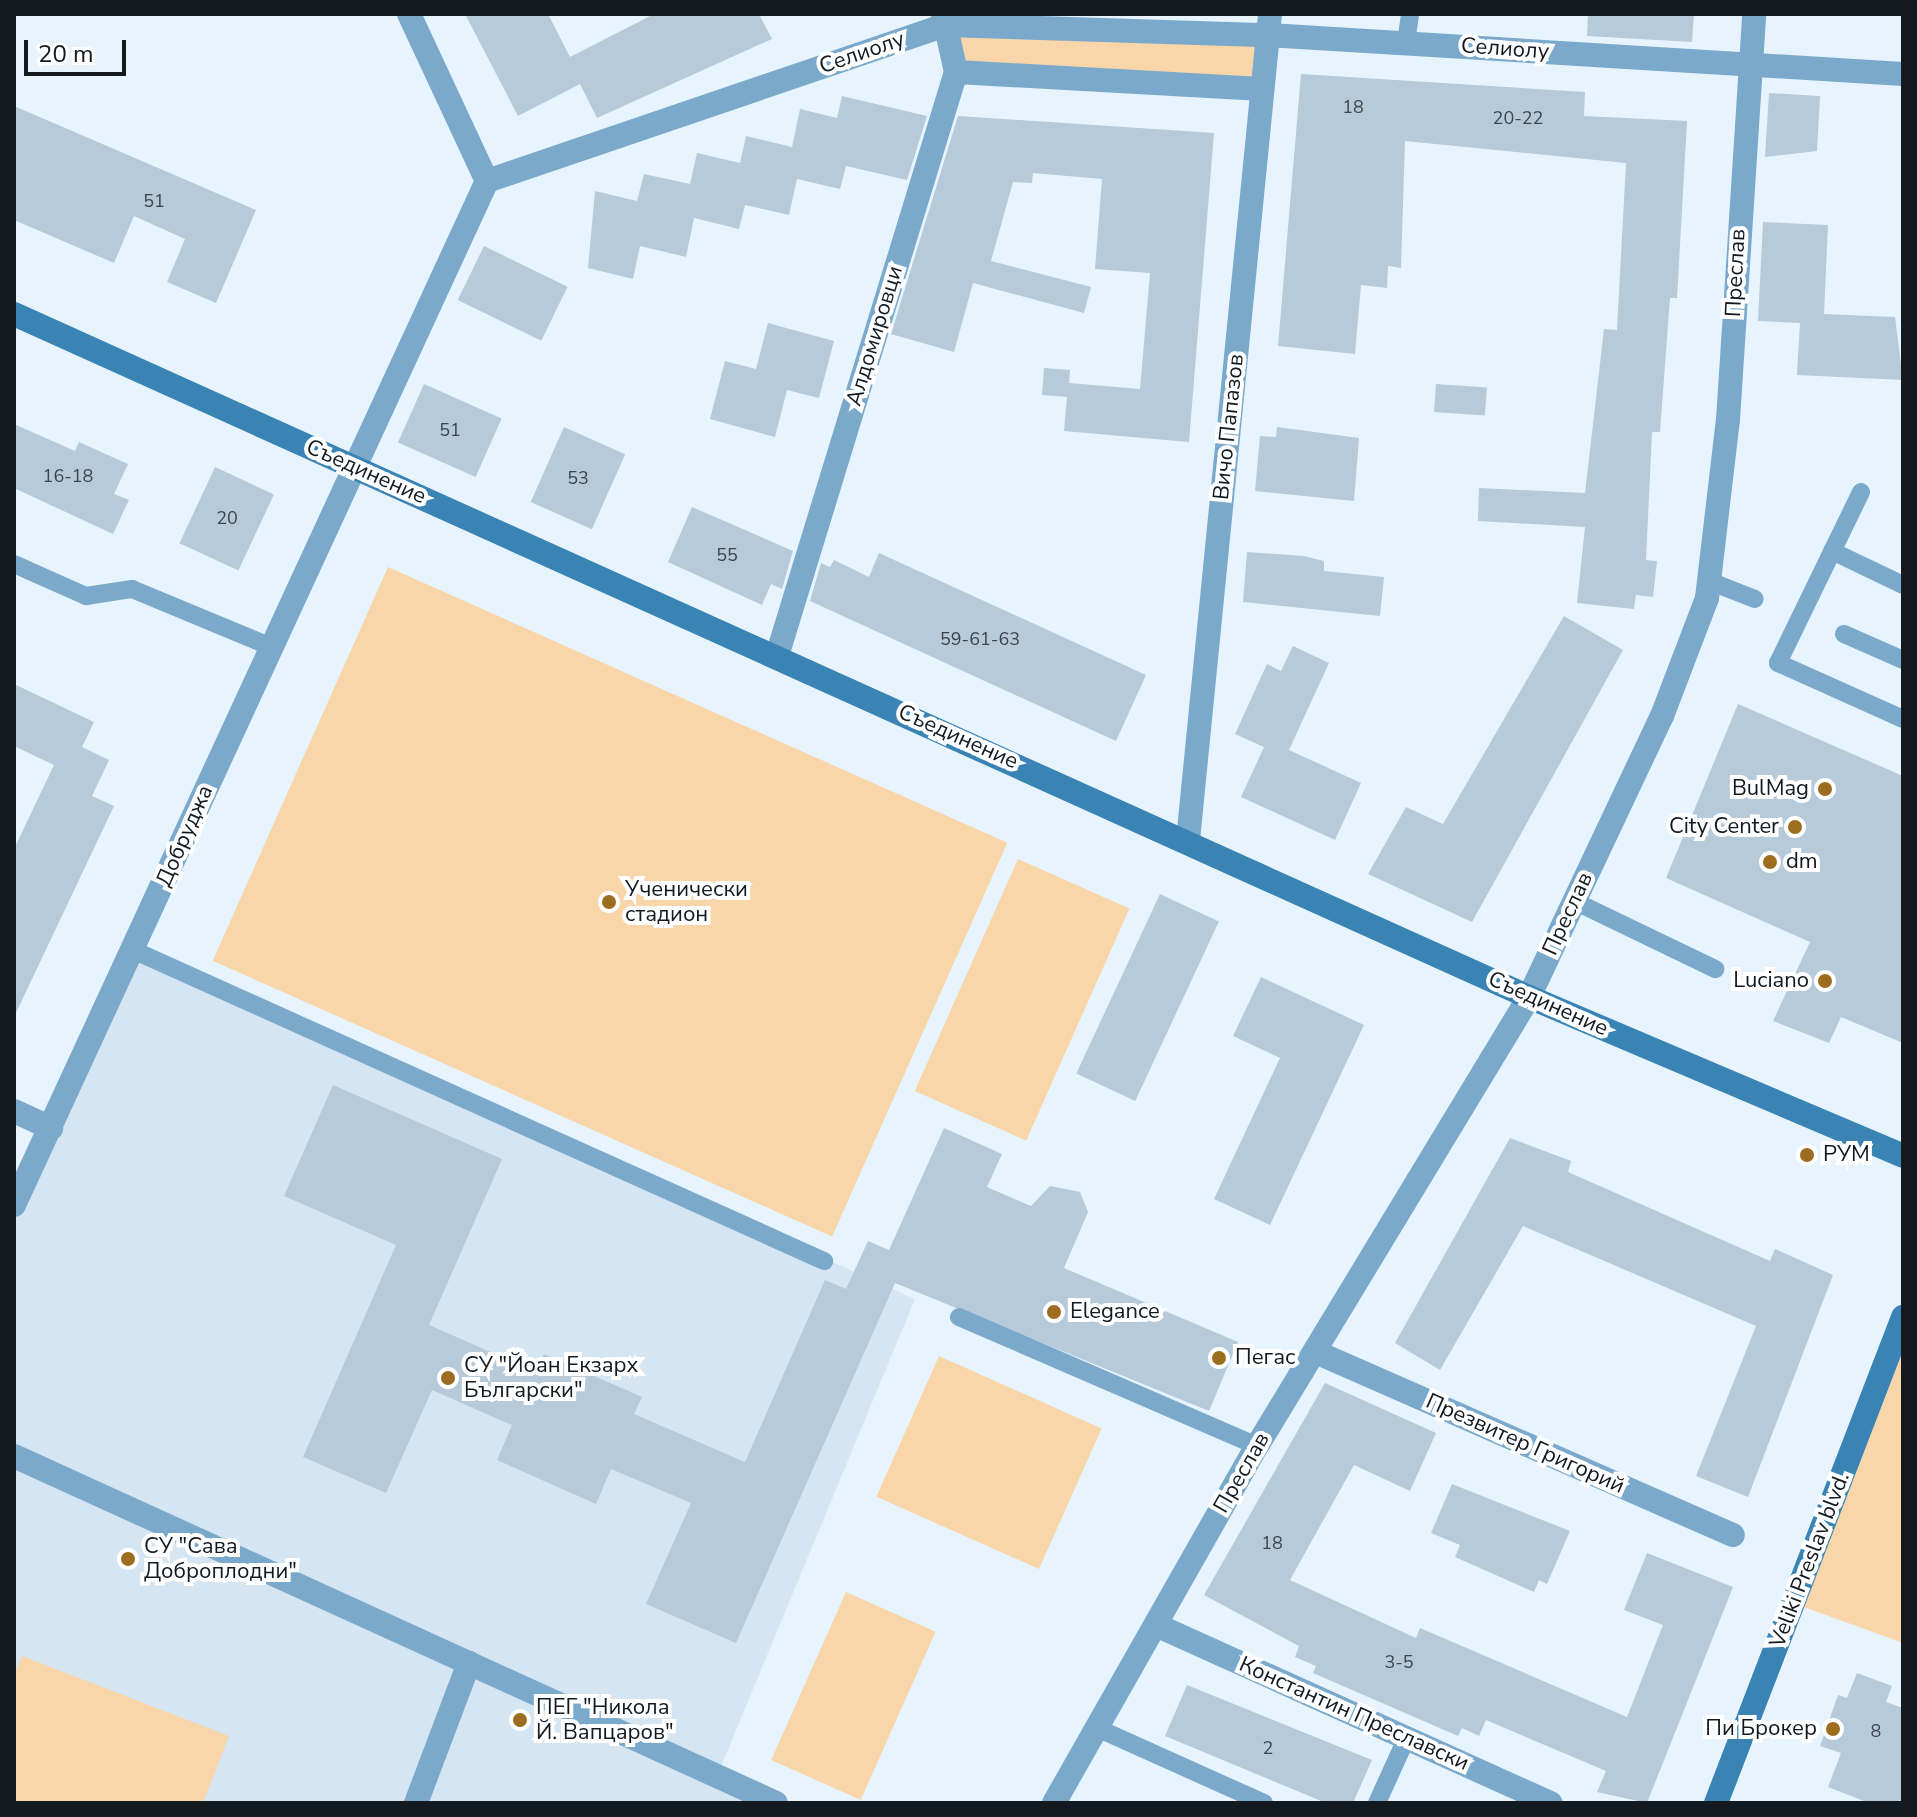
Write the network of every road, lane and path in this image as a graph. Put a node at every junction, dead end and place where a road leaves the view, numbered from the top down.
1 (409, 14) edge
2 (1410, 14) edge
3 (1754, 14) edge
4 (944, 19) edge
5 (1269, 24) edge
6 (1406, 43) junction
7 (1748, 65) junction
8 (956, 72) junction
9 (1903, 74) edge
10 (1262, 89) junction
11 (487, 181) junction
12 (14, 314) edge
13 (355, 467) junction
14 (1861, 492) dead end
15 (1832, 551) junction
16 (14, 564) edge
17 (1709, 581) junction
18 (1903, 585) edge
19 (1755, 599) dead end
20 (1844, 634) dead end
21 (271, 647) junction
22 (777, 656) junction
23 (1903, 659) edge
24 (1903, 719) edge
25 (1188, 840) junction
26 (1574, 901) junction
27 (133, 950) junction
28 (1715, 969) dead end
29 (1529, 997) junction
30 (14, 1111) edge
31 (51, 1128) junction
32 (1903, 1156) edge
33 (14, 1205) edge
34 (824, 1261) dead end
35 (959, 1317) dead end
36 (1903, 1317) edge
37 (1318, 1353) junction
38 (1257, 1446) junction
39 (14, 1456) edge
40 (1733, 1535) dead end
41 (1156, 1625) junction
42 (469, 1663) junction
43 (1097, 1728) junction
44 (1407, 1737) junction
45 (416, 1803) edge
46 (776, 1803) edge
47 (1054, 1803) edge
48 (1264, 1803) edge
49 (1377, 1803) edge
50 (1551, 1803) edge
51 (1716, 1803) edge

1 - 11 street
2 - 6 lane
3 - 7 street, Преслав
4 - 5 street, Селиолу
4 - 8 street
4 - 11 street, Селиолу
5 - 6 street, Селиолу
5 - 10 street, Вичо Папазов
6 - 7 street, Селиолу
7 - 9 street, Селиолу
7 - 17 street, Преслав
8 - 10 street
8 - 22 street, Алдомировци
10 - 25 street, Вичо Папазов
11 - 13 street
12 - 13 street, Съединение
13 - 21 street, Добруджа
13 - 22 street, Съединение
14 - 15 lane
15 - 18 lane
15 - 24 lane
16 - 21 lane
17 - 19 lane
17 - 26 street, Преслав
20 - 23 lane
21 - 27 street, Добруджа
22 - 25 street, Съединение
25 - 29 street, Съединение
26 - 28 lane
26 - 29 street, Преслав
27 - 31 street, Добруджа
27 - 34 lane
29 - 32 street, Съединение
29 - 37 street, Преслав
30 - 31 street
31 - 33 street, Добруджа
35 - 38 lane
36 - 51 street, Veliki Preslav blvd.
37 - 38 street, Преслав
37 - 40 street, Презвитер Григорий
38 - 41 street, Преслав
39 - 42 street
41 - 43 street, Преслав
41 - 44 street, Константин Преславски
42 - 45 street
42 - 46 street
43 - 47 street, Преслав
43 - 48 lane
44 - 49 lane
44 - 50 street, Константин Преславски

